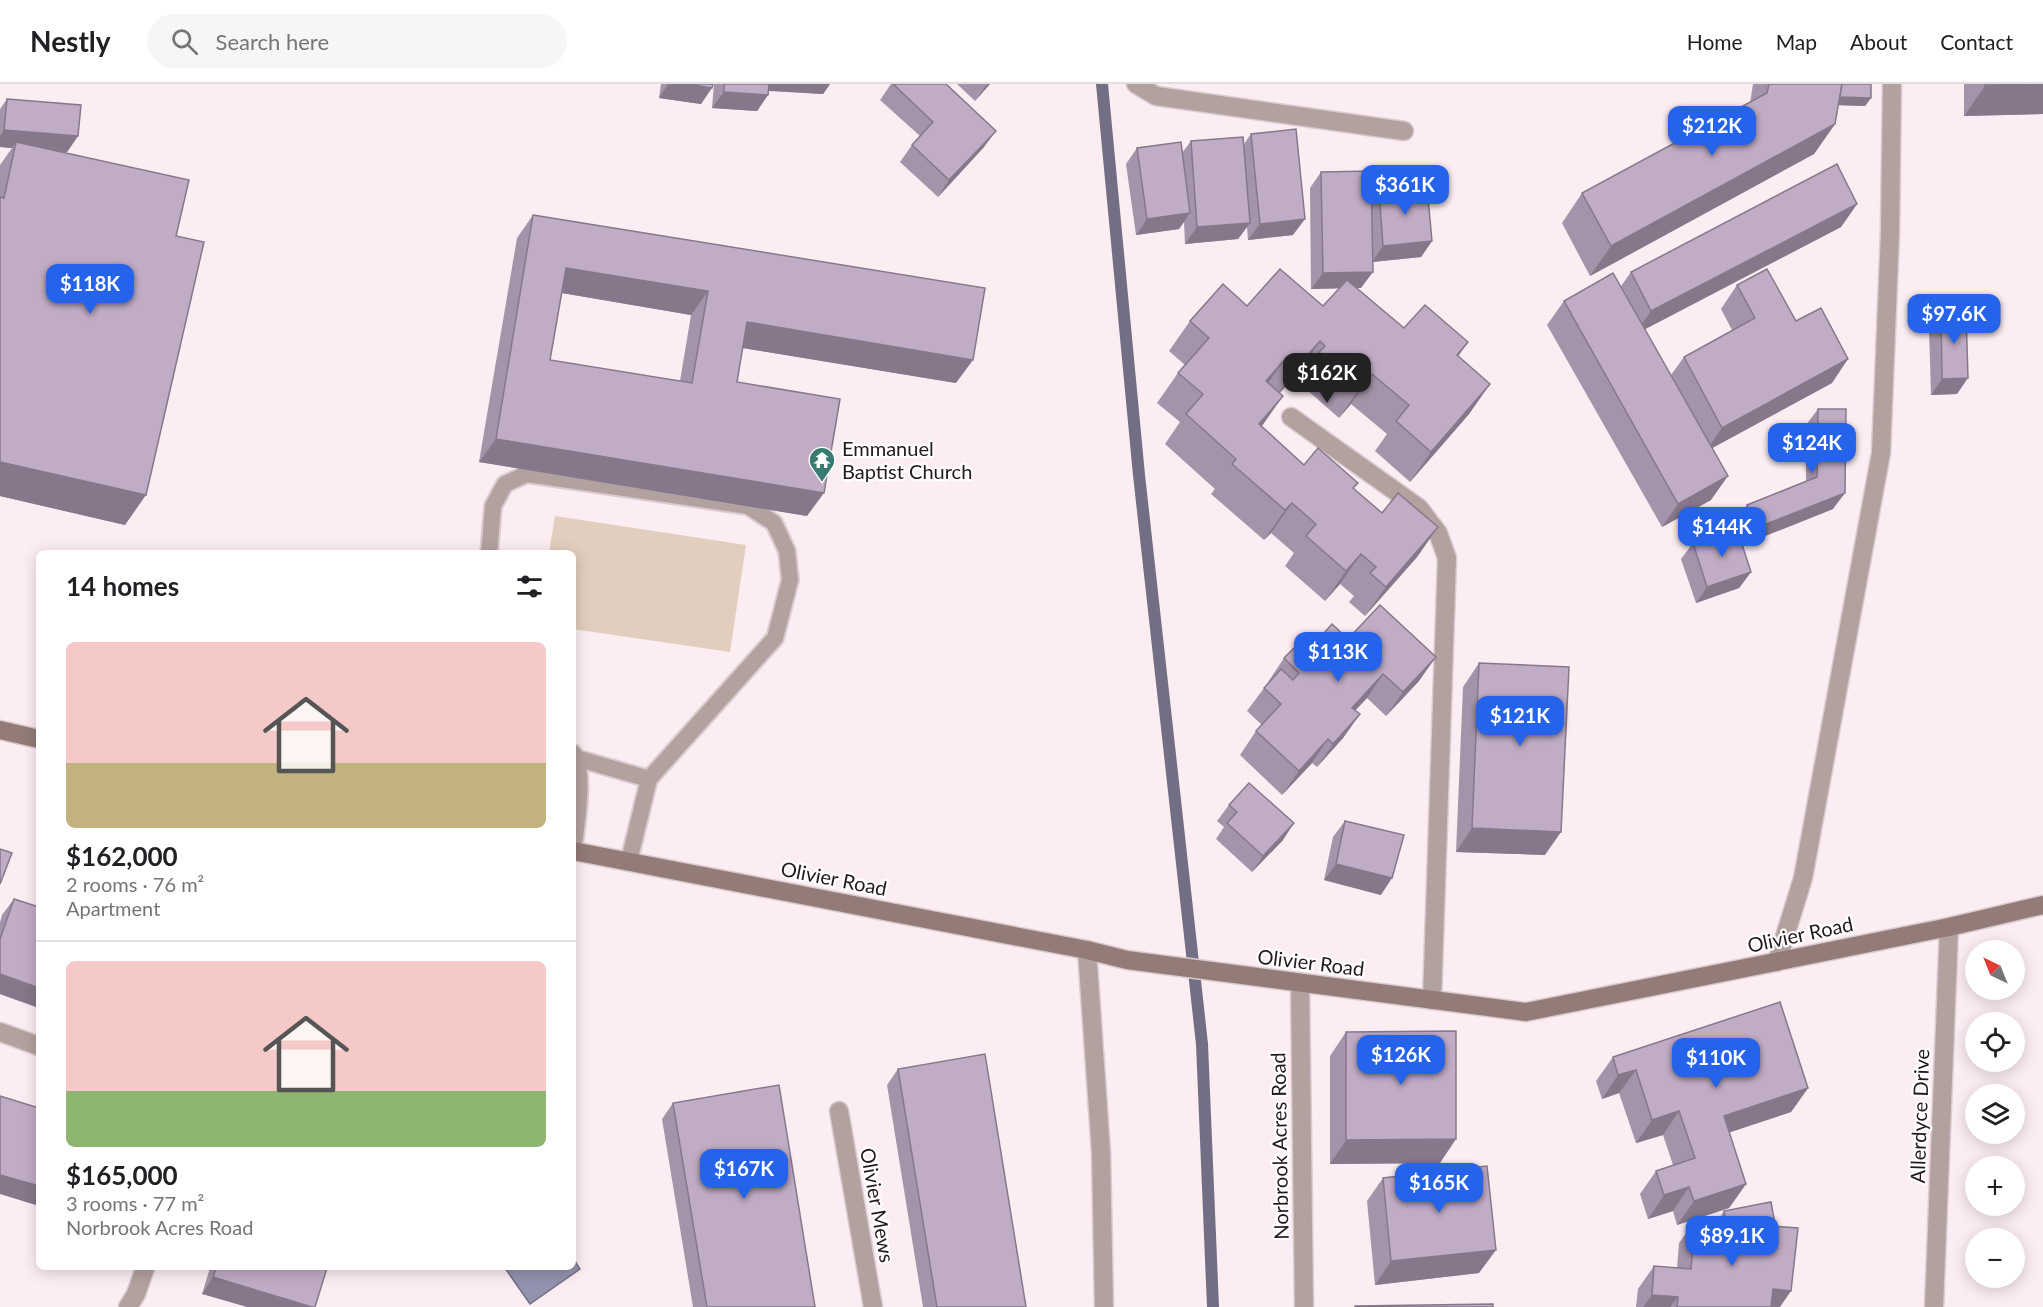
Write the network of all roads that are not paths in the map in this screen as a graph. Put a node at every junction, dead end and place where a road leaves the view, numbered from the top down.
1 (1136, 84) edge
2 (1892, 84) edge
3 (1404, 131) dead end
4 (1291, 417) dead end
5 (489, 550) edge
6 (0, 730) edge
7 (36, 738) edge
8 (576, 755) edge
9 (576, 761) edge
10 (649, 779) junction
11 (576, 822) edge
12 (576, 852) edge
13 (628, 861) junction
14 (2043, 905) edge
15 (1949, 927) junction
16 (1087, 950) junction
17 (1777, 962) junction
18 (1299, 984) junction
19 (1432, 1000) junction
20 (0, 1032) edge
21 (36, 1045) edge
22 (839, 1111) dead end
23 (143, 1270) edge
24 (128, 1307) edge
25 (873, 1307) edge
26 (1104, 1307) edge
27 (1304, 1307) edge
28 (1934, 1307) edge

1 - 3 street
2 - 17 street
4 - 19 street
5 - 10 lane
6 - 7 main road
8 - 10 lane
9 - 11 lane
10 - 13 lane
12 - 13 main road, Olivier Road
13 - 16 main road, Olivier Road
14 - 15 main road, Olivier Road
15 - 17 main road, Olivier Road
15 - 28 street, Allerdyce Drive
16 - 18 main road, Olivier Road
16 - 26 street
17 - 19 main road, Olivier Road
18 - 19 main road, Olivier Road
18 - 27 street, Norbrook Acres Road
20 - 21 street
22 - 25 street, Olivier Mews
23 - 24 street

